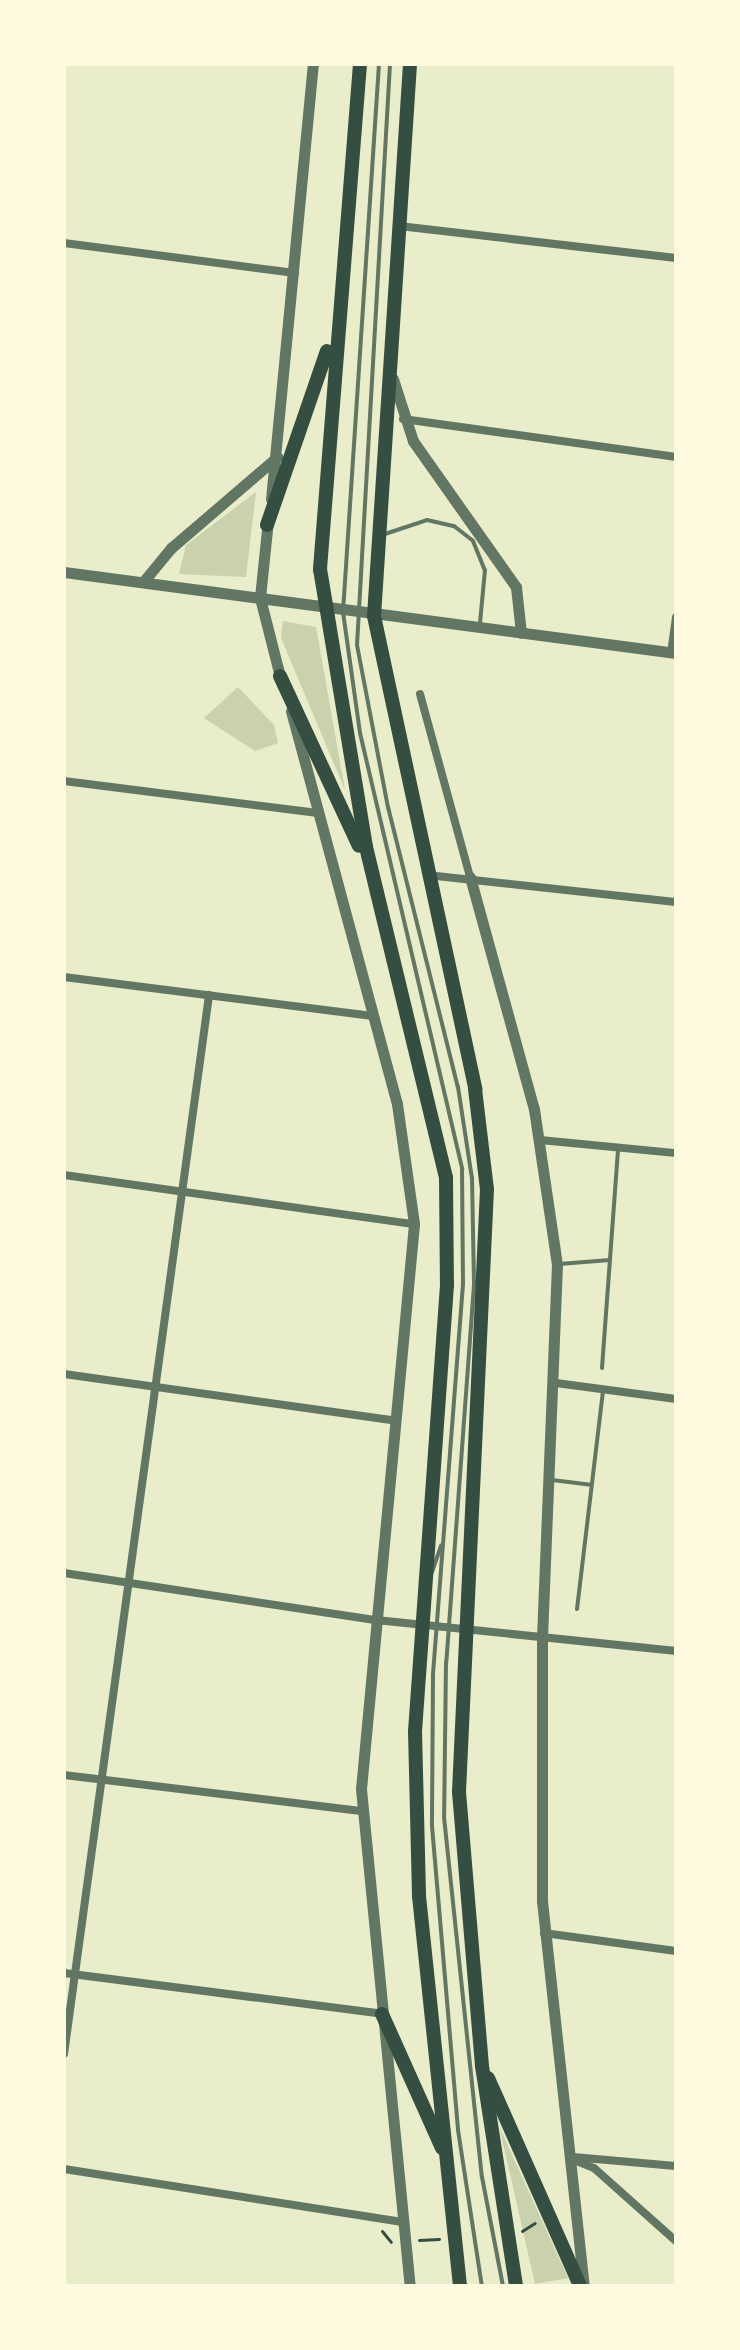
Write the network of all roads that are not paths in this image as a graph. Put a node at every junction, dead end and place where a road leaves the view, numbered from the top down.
1 (313, 64) edge
2 (360, 64) edge
3 (379, 64) edge
4 (390, 64) edge
5 (410, 64) edge
6 (399, 226) junction
7 (64, 243) edge
8 (676, 258) edge
9 (295, 273) junction
10 (336, 311) junction
11 (389, 357) junction
12 (402, 419) junction
13 (277, 457) junction
14 (676, 457) edge
15 (267, 525) junction
16 (374, 549) junction
17 (64, 572) edge
18 (143, 582) junction
19 (260, 598) junction
20 (322, 608) junction
21 (343, 612) junction
22 (356, 614) junction
23 (374, 616) junction
24 (676, 617) edge
25 (480, 629) junction
26 (521, 633) junction
27 (674, 653) edge
28 (280, 676) junction
29 (420, 694) dead end
30 (64, 781) edge
31 (318, 813) junction
32 (426, 875) junction
33 (470, 877) junction
34 (375, 890) junction
35 (676, 902) edge
36 (64, 977) edge
37 (209, 995) junction
38 (371, 1016) junction
39 (540, 1140) junction
40 (618, 1146) junction
41 (676, 1153) edge
42 (64, 1175) edge
43 (182, 1190) junction
44 (414, 1224) junction
45 (611, 1260) junction
46 (557, 1264) junction
47 (602, 1368) dead end
48 (64, 1374) edge
49 (556, 1383) junction
50 (155, 1386) junction
51 (603, 1389) junction
52 (676, 1399) edge
53 (393, 1420) junction
54 (550, 1480) junction
55 (591, 1485) junction
56 (444, 1536) junction
57 (64, 1573) edge
58 (130, 1582) junction
59 (424, 1598) junction
60 (577, 1609) dead end
61 (376, 1620) junction
62 (429, 1624) junction
63 (450, 1627) junction
64 (467, 1629) junction
65 (542, 1637) junction
66 (676, 1651) edge
67 (64, 1775) edge
68 (101, 1780) junction
69 (361, 1811) junction
70 (544, 1933) junction
71 (676, 1951) edge
72 (64, 1973) edge
73 (75, 1975) junction
74 (382, 2014) junction
75 (64, 2054) edge
76 (482, 2066) junction
77 (568, 2157) junction
78 (448, 2164) junction
79 (676, 2166) edge
80 (64, 2169) edge
81 (401, 2222) junction
82 (676, 2241) edge
83 (410, 2286) edge
84 (460, 2286) edge
85 (482, 2286) edge
86 (503, 2286) edge
87 (516, 2286) edge
88 (582, 2286) edge

1 - 9 street
2 - 10 highway
3 - 21 lane
4 - 22 lane
5 - 6 highway
6 - 8 street
6 - 11 highway
7 - 9 street
9 - 13 street
10 - 15 highway
10 - 20 highway
11 - 12 street
11 - 16 highway
12 - 14 street
12 - 26 street
13 - 15 street
13 - 18 street
15 - 19 street
16 - 23 highway
16 - 25 lane
17 - 18 street
18 - 19 street
19 - 20 street
19 - 28 street
20 - 21 street
20 - 34 highway
21 - 22 street
21 - 56 lane
22 - 23 street
22 - 63 lane
23 - 25 street
23 - 32 highway
24 - 27 street
25 - 26 street
26 - 27 street
28 - 31 street
28 - 34 highway
29 - 33 street
30 - 31 street
31 - 38 street
32 - 33 street
32 - 64 highway
33 - 35 street
33 - 39 street
34 - 59 highway
36 - 37 street
37 - 38 street
37 - 43 street
38 - 44 street
39 - 40 street
39 - 46 street
40 - 41 street
40 - 45 lane
42 - 43 street
43 - 44 street
43 - 50 street
44 - 53 street
45 - 46 lane
45 - 47 lane
46 - 49 street
48 - 50 street
49 - 51 street
49 - 54 street
50 - 53 street
50 - 58 street
51 - 52 street
51 - 55 lane
53 - 61 street
54 - 55 lane
54 - 65 street
55 - 60 lane
56 - 59 lane
56 - 62 lane
57 - 58 street
58 - 61 street
58 - 68 street
59 - 62 highway
61 - 62 street
61 - 69 street
62 - 63 street
62 - 78 highway
62 - 85 lane
63 - 64 street
63 - 86 lane
64 - 65 street
64 - 76 highway
65 - 66 street
65 - 70 street
67 - 68 street
68 - 69 street
68 - 73 street
69 - 74 street
70 - 71 street
70 - 77 street
72 - 73 street
73 - 74 street
73 - 75 street
74 - 78 highway
74 - 81 street
76 - 87 highway
76 - 88 highway
77 - 79 street
77 - 82 street
77 - 88 street
78 - 84 highway
80 - 81 street
81 - 83 street

